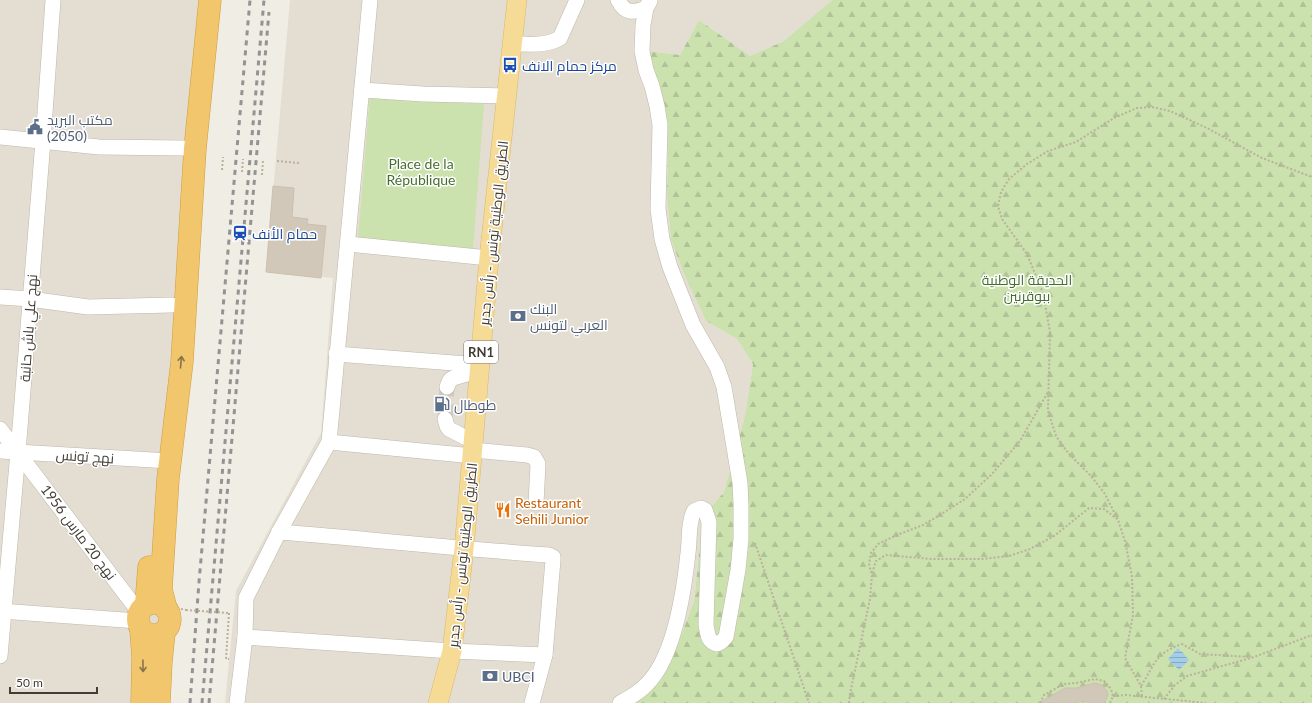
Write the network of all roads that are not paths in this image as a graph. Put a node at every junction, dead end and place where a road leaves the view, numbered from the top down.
1 (53, 0) edge
2 (199, 0) edge
3 (210, 0) edge
4 (370, 0) edge
5 (517, 0) edge
6 (577, 0) edge
7 (618, 0) edge
8 (648, 4) edge
9 (512, 42) junction
10 (362, 90) junction
11 (507, 96) junction
12 (0, 137) edge
13 (43, 141) junction
14 (189, 149) junction
15 (348, 244) junction
16 (489, 258) junction
17 (0, 297) edge
18 (30, 299) junction
19 (172, 305) junction
20 (336, 354) junction
21 (480, 368) junction
22 (447, 387) dead end
23 (445, 419) tunnel mouth
24 (0, 428) edge
25 (329, 442) junction
26 (473, 449) junction
27 (0, 451) edge
28 (18, 452) junction
29 (164, 461) junction
30 (536, 503) dead end
31 (279, 532) junction
32 (464, 549) junction
33 (2, 611) edge
34 (153, 614) junction
35 (245, 637) junction
36 (452, 650) junction
37 (545, 655) junction
38 (0, 656) edge
39 (142, 703) edge
40 (159, 703) edge
41 (237, 703) edge
42 (438, 703) edge
43 (532, 703) edge
44 (620, 703) edge

1 - 13 street, نهج علي باش حانبة
2 - 14 highway
3 - 14 highway
4 - 10 street
5 - 9 main road, الطريق الوطنية تونس - رأس جدير / RN1
6 - 9 street
7 - 8 street
8 - 44 street
9 - 11 main road, الطريق الوطنية تونس - رأس جدير / RN1
10 - 11 street
10 - 15 street
11 - 16 main road, الطريق الوطنية تونس - رأس جدير / RN1
12 - 13 street
13 - 14 street
13 - 18 street, نهج علي باش حانبة
14 - 19 highway
29 -> 14 highway
15 - 16 street
15 - 20 street
16 - 21 main road, الطريق الوطنية تونس - رأس جدير / RN1
17 - 18 street
18 - 19 street
18 - 28 street, نهج علي باش حانبة
19 - 29 highway
20 - 21 street
20 - 25 street
21 - 22 street
21 - 26 main road, الطريق الوطنية تونس - رأس جدير / RN1
23 - 26 street
24 - 28 street, نهج 20 مارس 1956
25 - 26 street
25 - 31 street
26 - 30 street
26 - 32 main road, الطريق الوطنية تونس - رأس جدير / RN1
27 - 28 street, نهج تونس
28 - 29 street, نهج تونس
28 - 33 street, نهج علي باش حانبة
28 - 34 street, نهج 20 مارس 1956
29 - 34 highway
31 - 32 street
31 - 35 street
32 - 36 main road, الطريق الوطنية تونس - رأس جدير / RN1
32 - 37 street
33 - 34 street
33 - 38 street, نهج علي باش حانبة
34 -> 39 highway
34 - 40 highway
35 - 36 street
35 - 41 street
36 - 37 street
36 - 42 main road, الطريق الوطنية تونس - رأس جدير / RN1
37 - 43 street

